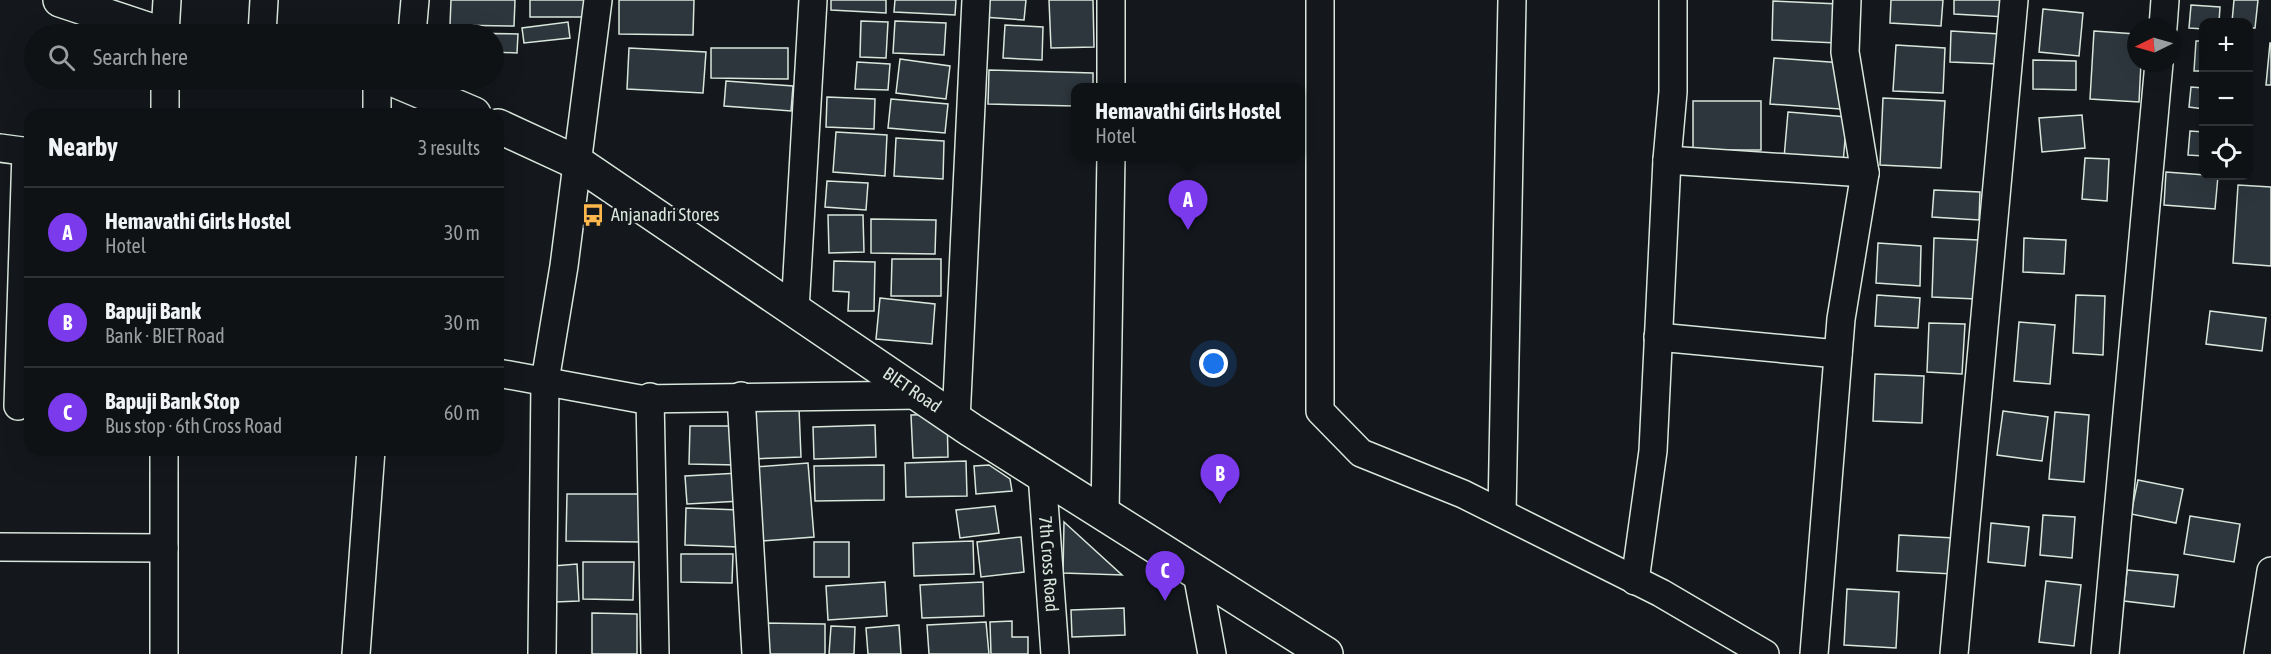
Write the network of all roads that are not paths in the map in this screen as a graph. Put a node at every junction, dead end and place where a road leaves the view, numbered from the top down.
1 (60, 0) edge
2 (167, 0) edge
3 (264, 0) edge
4 (415, 0) edge
5 (598, 0) edge
6 (813, 0) edge
7 (976, 0) edge
8 (1111, 0) edge
9 (1320, 0) edge
10 (1512, 0) edge
11 (1673, 0) edge
12 (1847, 0) edge
13 (2013, 0) edge
14 (2165, 0) edge
15 (2164, 18) edge
16 (133, 24) edge
17 (164, 24) edge
18 (263, 24) edge
19 (413, 24) edge
20 (2158, 72) edge
21 (1111, 83) edge
22 (165, 90) edge
23 (392, 90) edge
24 (418, 90) edge
25 (165, 108) edge
26 (381, 108) edge
27 (460, 108) edge
28 (504, 129) edge
29 (19, 151) edge
30 (1667, 160) junction
31 (1111, 161) edge
32 (578, 163) junction
33 (1865, 173) junction
34 (795, 310) junction
35 (1658, 337) junction
36 (1838, 354) junction
37 (504, 374) edge
38 (544, 381) junction
39 (920, 395) junction
40 (741, 396) junction
41 (650, 397) junction
42 (16, 406) edge
43 (956, 420) junction
44 (164, 456) edge
45 (371, 456) edge
46 (1042, 474) junction
47 (1502, 513) junction
48 (1105, 514) junction
49 (0, 547) edge
50 (164, 548) junction
51 (2271, 571) edge
52 (1197, 573) junction
53 (1635, 581) junction
54 (164, 654) edge
55 (356, 654) edge
56 (542, 654) edge
57 (655, 654) edge
58 (756, 654) edge
59 (1055, 654) edge
60 (1212, 654) edge
61 (1326, 654) edge
62 (1765, 654) edge
63 (1814, 654) edge
64 (1954, 654) edge
65 (2105, 654) edge
66 (2258, 654) edge

1 - 16 street
2 - 17 street
3 - 18 street
4 - 19 street
5 - 32 street
6 - 34 street
7 - 43 street
8 - 21 street
9 - 47 street
10 - 47 street
11 - 30 street
12 - 33 street
13 - 64 street
14 - 15 street
20 - 65 street
22 - 25 street
23 - 26 street
24 - 27 street
28 - 32 street, BIET Road
29 - 42 street
30 - 33 street
30 - 35 street
31 - 48 street
32 - 34 street, BIET Road
32 - 38 street
33 - 36 street
34 - 39 street, BIET Road
35 - 36 street
35 - 53 street
36 - 63 street
37 - 38 street
38 - 41 street
38 - 56 street
39 - 40 street
39 - 43 street, BIET Road
40 - 41 street
40 - 58 street
41 - 57 street
43 - 46 street, BIET Road
44 - 50 street
45 - 55 street
46 - 48 street, BIET Road
46 - 59 street, 7th Cross Road
47 - 53 street
48 - 52 street, BIET Road
49 - 50 street
50 - 54 street
51 - 66 street
52 - 60 street
52 - 61 street, BIET Road
53 - 62 street

